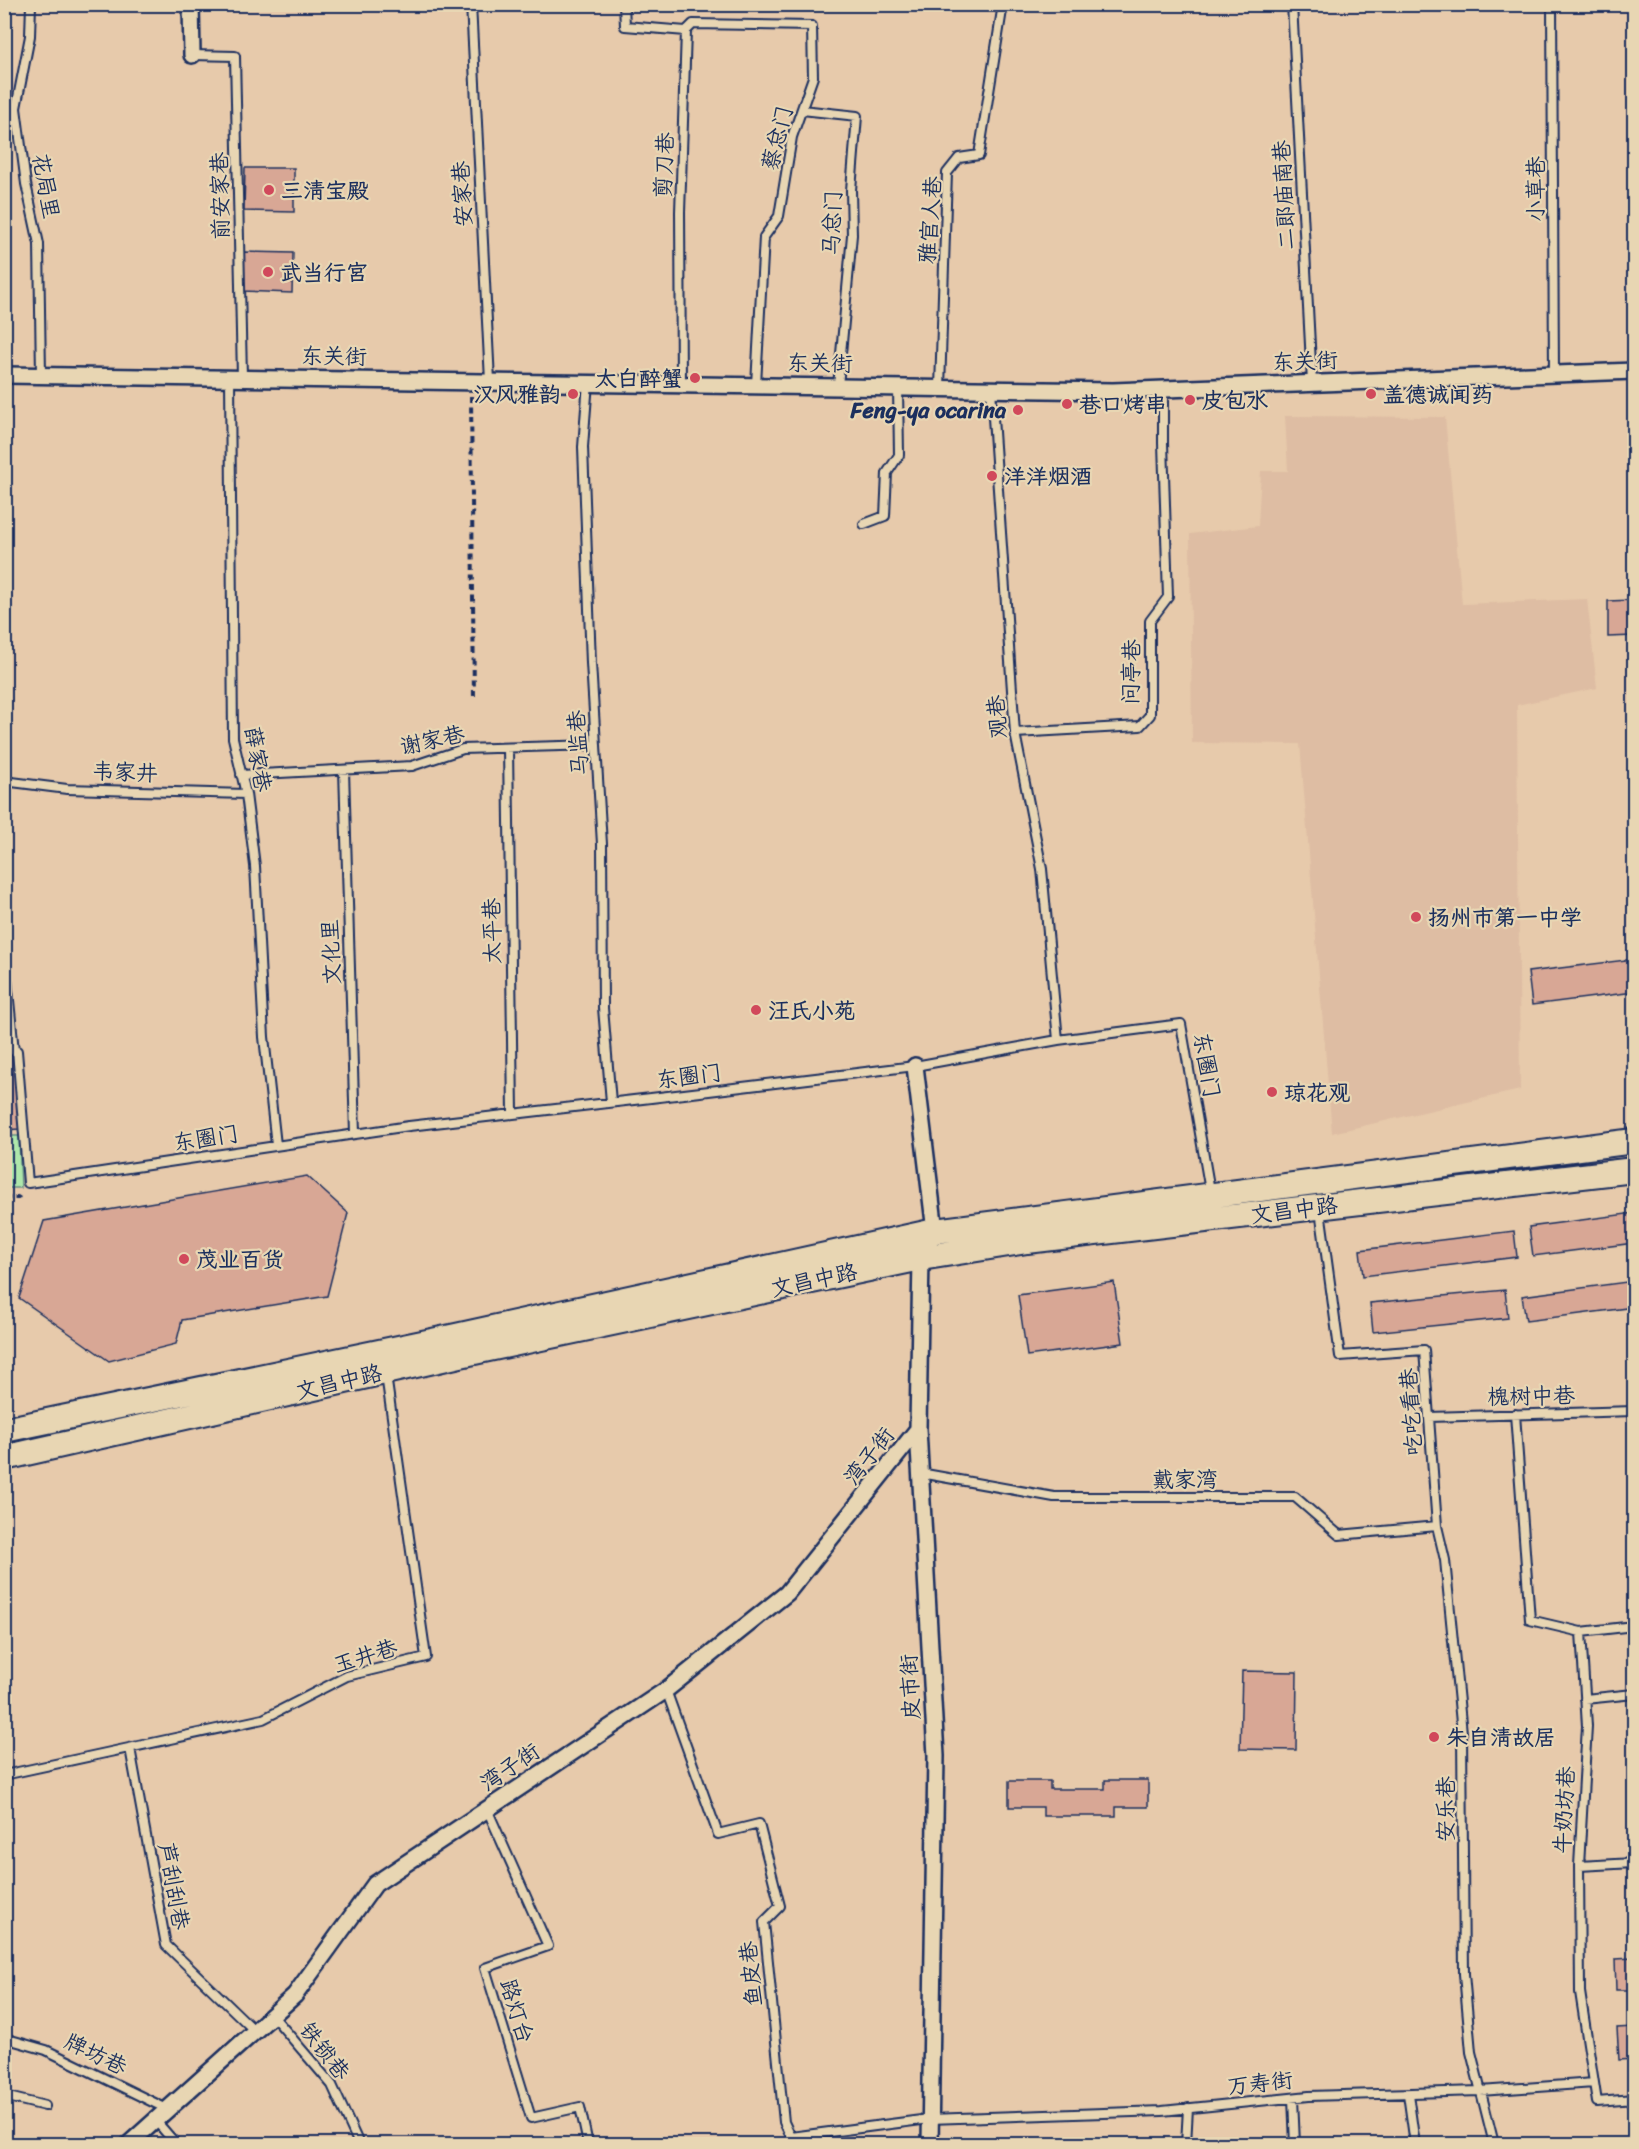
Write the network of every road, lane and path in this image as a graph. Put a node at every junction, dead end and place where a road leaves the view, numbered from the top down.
1 (30, 4) edge
2 (191, 4) edge
3 (471, 4) edge
4 (624, 4) edge
5 (1003, 4) edge
6 (1292, 4) edge
7 (1552, 4) edge
8 (686, 32) junction
9 (192, 55) joint
10 (802, 110) junction
11 (1635, 371) edge
12 (1554, 373) junction
13 (4, 375) edge
14 (41, 375) junction
15 (236, 377) junction
16 (471, 380) junction
17 (490, 381) junction
18 (588, 382) junction
19 (1312, 383) junction
20 (681, 384) junction
21 (756, 385) junction
22 (838, 386) junction
23 (898, 387) junction
24 (940, 388) junction
25 (991, 389) junction
26 (1163, 389) junction
27 (864, 524) dead end
28 (474, 699) dead end
29 (1015, 733) junction
30 (596, 745) junction
31 (508, 748) junction
32 (344, 770) junction
33 (241, 775) junction
34 (4, 781) edge
35 (246, 794) junction
36 (4, 949) edge
37 (1058, 1040) junction
38 (915, 1066) junction
39 (611, 1102) junction
40 (513, 1113) junction
41 (355, 1134) junction
42 (1635, 1141) edge
43 (276, 1145) junction
44 (1635, 1170) edge
45 (1211, 1196) junction
46 (1320, 1207) junction
47 (935, 1231) junction
48 (921, 1258) junction
49 (385, 1371) junction
50 (1635, 1411) edge
51 (1515, 1414) junction
52 (1429, 1417) junction
53 (918, 1429) junction
54 (4, 1430) edge
55 (4, 1458) edge
56 (920, 1473) junction
57 (1437, 1526) junction
58 (1635, 1626) edge
59 (1581, 1632) junction
60 (666, 1690) junction
61 (1635, 1694) edge
62 (1585, 1699) junction
63 (130, 1748) junction
64 (4, 1775) edge
65 (487, 1809) junction
66 (1635, 1863) edge
67 (1579, 1866) junction
68 (273, 2016) junction
69 (255, 2031) junction
70 (4, 2038) edge
71 (1594, 2083) junction
72 (1480, 2091) junction
73 (1408, 2094) junction
74 (4, 2096) edge
75 (1293, 2098) junction
76 (1635, 2099) edge
77 (45, 2106) dead end
78 (1188, 2108) junction
79 (169, 2110) junction
80 (929, 2119) junction
81 (156, 2121) junction
82 (790, 2141) edge
83 (129, 2145) edge
84 (176, 2145) edge
85 (359, 2145) edge
86 (588, 2145) edge
87 (930, 2145) edge
88 (1186, 2145) edge
89 (1294, 2145) edge
90 (1415, 2145) edge
91 (1494, 2145) edge

1 - 14 lane, 花局里
2 - 9 street
3 - 17 lane, 安家巷
4 - 8 lane
5 - 24 lane, 雅官人巷
6 - 19 lane, 二郎庙南巷
7 - 12 lane, 小草巷
8 - 10 lane, 蔡总门
8 - 20 lane, 剪刀巷
9 - 15 lane, 前安家巷
10 - 21 lane, 蔡总门
10 - 22 lane, 马总门
11 - 12 street, 东关街
12 - 19 street, 东关街
13 - 14 street, 东关街
14 - 15 street, 东关街
15 - 16 street, 东关街
15 - 33 lane, 薛家巷
16 - 17 street, 东关街
16 - 28 path
17 - 18 street, 东关街
18 - 20 street, 东关街
18 - 30 lane, 马监巷
19 - 26 street, 东关街
20 - 21 street, 东关街
21 - 22 street, 东关街
22 - 23 street, 东关街
23 - 24 street, 东关街
23 - 27 lane
24 - 25 street, 东关街
25 - 26 street, 东关街
25 - 29 lane, 观巷
26 - 29 lane, 问亭巷
29 - 37 lane, 观巷
30 - 31 lane, 谢家巷
30 - 39 lane, 马监巷
31 - 32 lane, 谢家巷
31 - 40 lane, 太平巷
32 - 33 lane, 谢家巷
32 - 41 lane, 文化里
33 - 35 lane, 薛家巷
34 - 35 lane, 韦家井
35 - 43 lane, 薛家巷
36 - 43 lane, 东圈门
37 - 38 lane, 东圈门
37 - 45 lane, 东圈门
38 - 39 lane, 东圈门
38 - 47 street
39 - 40 lane, 东圈门
40 - 41 lane, 东圈门
41 - 43 lane, 东圈门
42 - 45 main road, 文昌中路
44 - 46 main road, 文昌中路
45 - 47 main road, 文昌中路
46 - 48 main road, 文昌中路
46 - 52 lane, 吃吃看巷
47 - 48 street, 皮市街
47 - 54 main road, 文昌中路
48 - 49 main road, 文昌中路
48 - 53 street, 皮市街
49 - 55 main road, 文昌中路
49 - 63 lane, 玉井巷
50 - 51 lane, 槐树中巷
51 - 52 lane, 槐树中巷
51 - 59 lane
52 - 57 lane, 吃吃看巷
53 - 56 street, 皮市街
53 - 60 street, 湾子街
56 - 57 lane, 戴家湾
56 - 80 street, 皮市街
57 - 72 lane, 安乐巷
58 - 59 lane
59 - 62 lane, 牛奶坊巷
60 - 65 street, 湾子街
60 - 82 lane, 鱼皮巷
61 - 62 lane
62 - 67 lane, 牛奶坊巷
63 - 64 lane, 玉井巷
63 - 69 lane, 芦刮刮巷
65 - 68 street, 湾子街
65 - 86 lane, 路灯台
66 - 67 lane
67 - 71 lane, 牛奶坊巷
68 - 69 street, 湾子街
68 - 85 lane, 铁锁巷
69 - 79 street, 湾子街
70 - 79 lane, 牌坊巷
71 - 72 lane, 万寿街
71 - 76 lane, 牛奶坊巷
72 - 73 lane, 万寿街
72 - 91 lane, 安乐巷
73 - 75 lane, 万寿街
73 - 90 lane
74 - 77 lane
75 - 78 lane, 万寿街
75 - 89 lane
78 - 80 lane, 万寿街
78 - 88 lane
79 - 81 street, 湾子街
80 - 82 lane, 万寿街
80 - 87 street, 皮市街
81 - 83 street, 湾子街
81 - 84 lane

